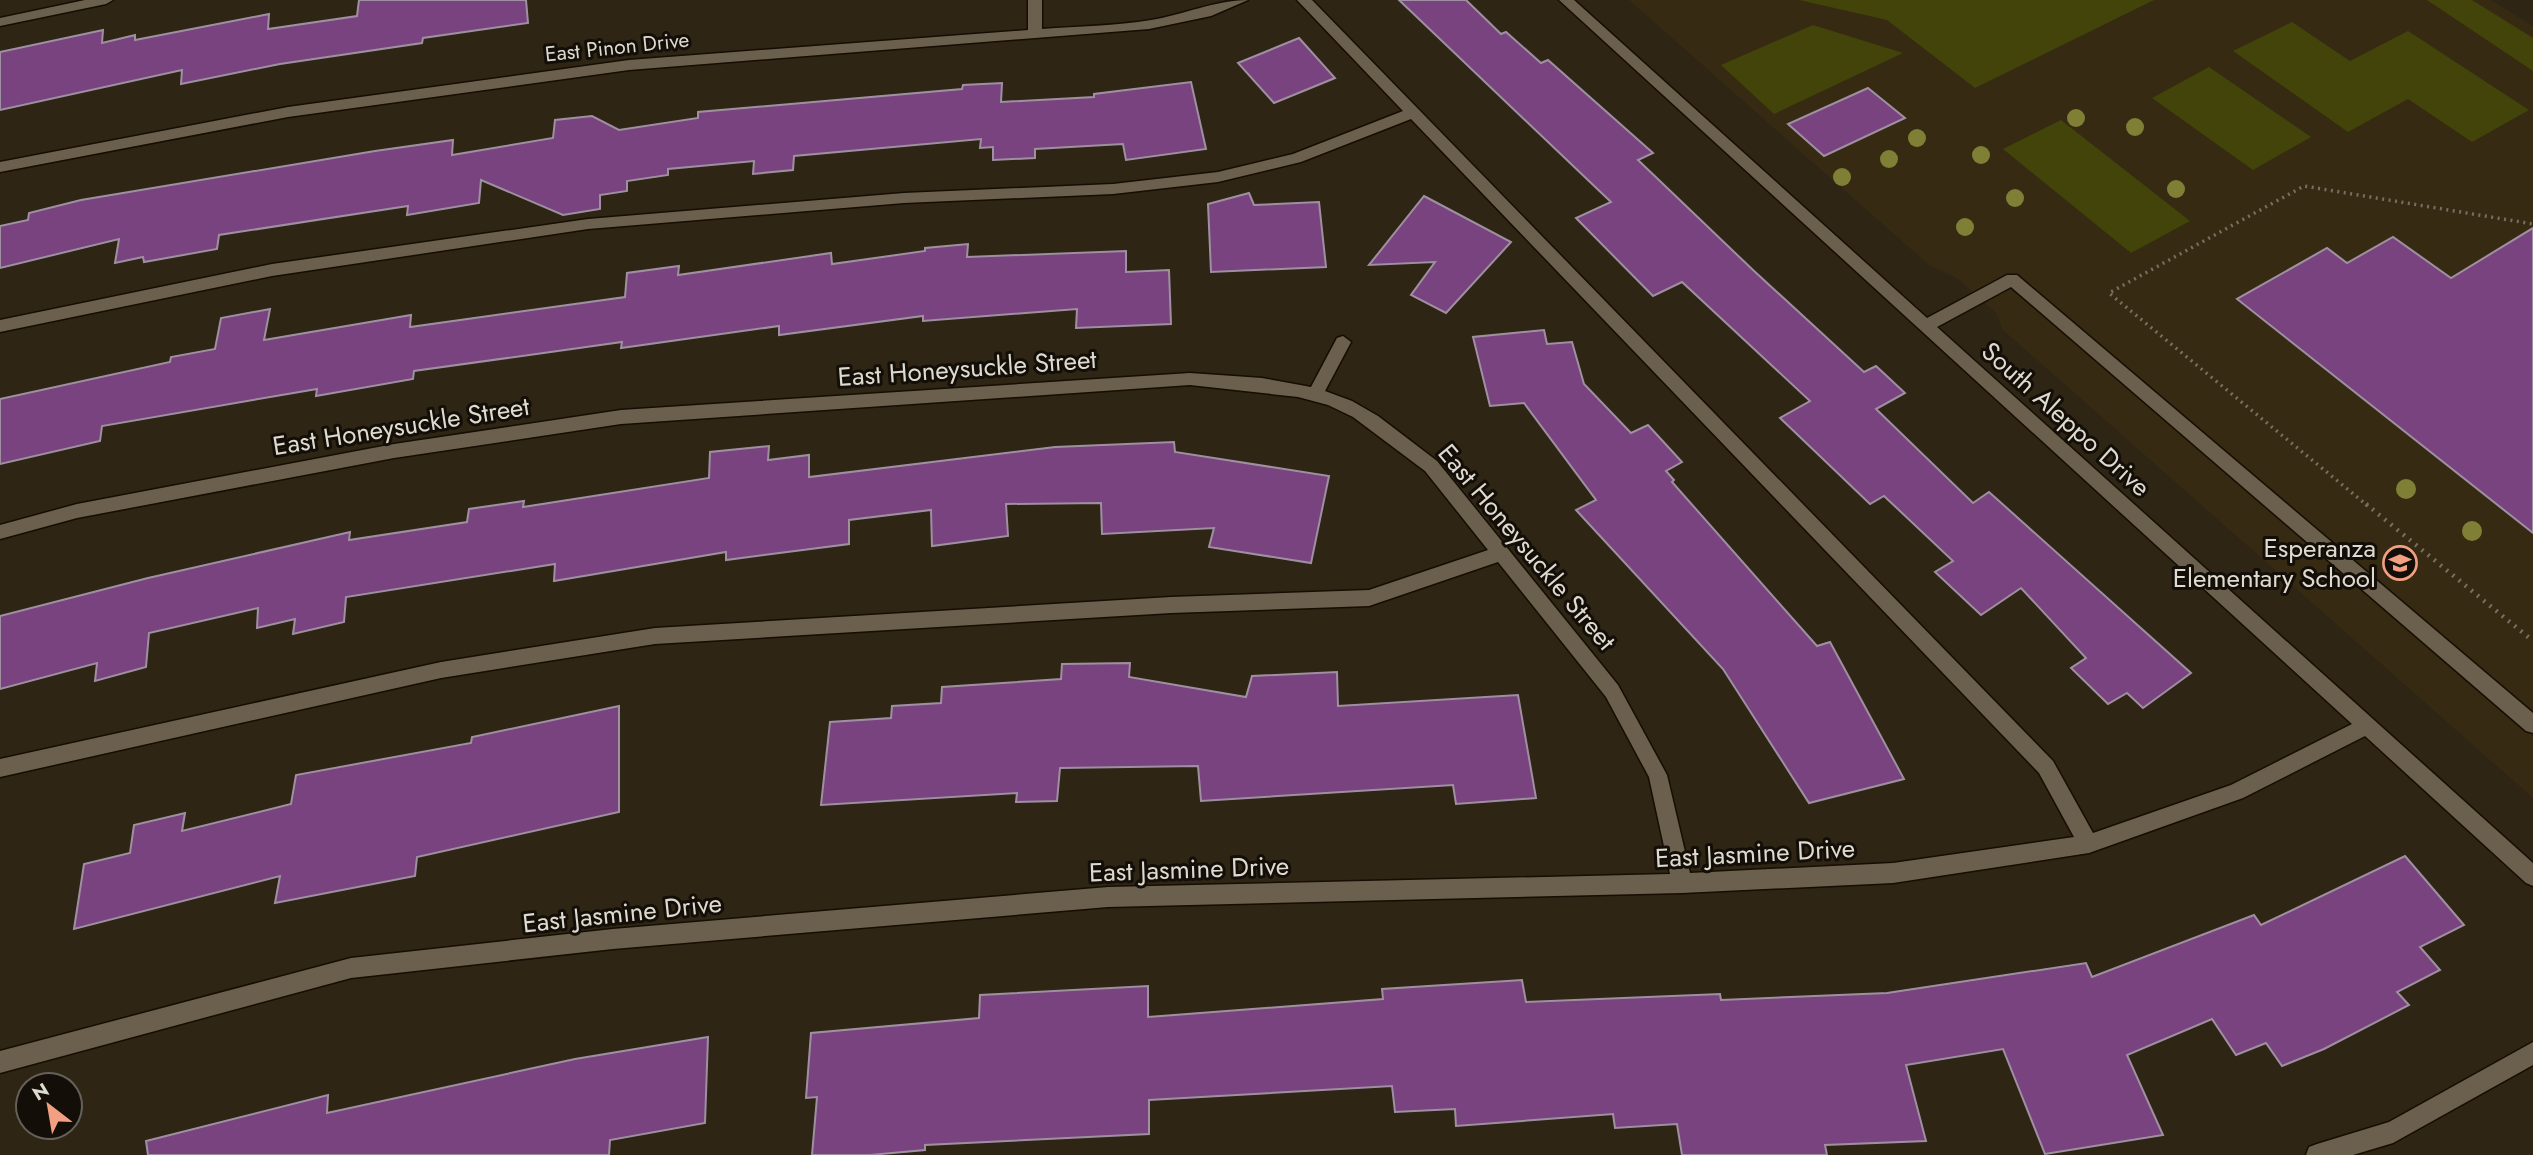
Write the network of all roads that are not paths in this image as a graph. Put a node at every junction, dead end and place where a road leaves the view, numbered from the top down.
1 (106, 0) edge
2 (1035, 0) edge
3 (1241, 0) edge
4 (1304, 0) edge
5 (1566, 0) edge
6 (0, 22) edge
7 (1035, 32) junction
8 (1413, 113) junction
9 (0, 167) edge
10 (0, 326) edge
11 (1926, 326) junction
12 (1343, 342) dead end
13 (1315, 396) junction
14 (0, 532) edge
15 (1502, 553) junction
16 (2368, 725) junction
17 (2533, 725) edge
18 (0, 768) edge
19 (2089, 844) junction
20 (2533, 876) edge
21 (1682, 883) junction
22 (2533, 1053) edge
23 (0, 1062) edge
24 (2317, 1155) edge

1 - 6 street
2 - 7 street
3 - 7 street, East Pinon Drive
4 - 8 street
5 - 11 street, South Aleppo Drive
7 - 9 street, East Pinon Drive
8 - 10 street
8 - 19 street
11 - 16 street, South Aleppo Drive
11 - 17 street
12 - 13 street
13 - 14 street, East Honeysuckle Street
13 - 15 street, East Honeysuckle Street
15 - 18 street
15 - 21 street, East Honeysuckle Street
16 - 19 street, East Jasmine Drive
16 - 20 street, South Aleppo Drive
19 - 21 street, East Jasmine Drive
21 - 23 street, East Jasmine Drive
22 - 24 street

